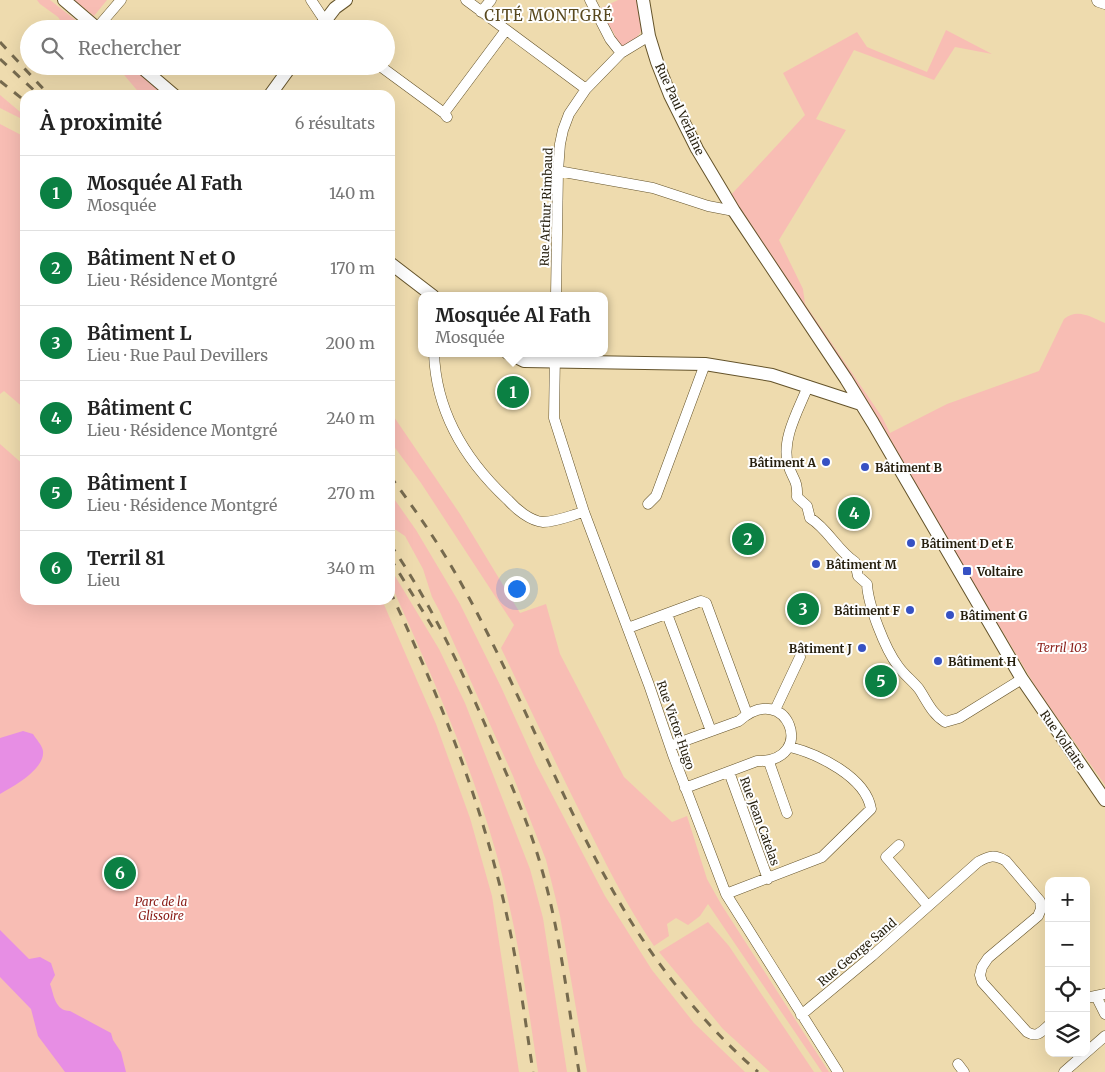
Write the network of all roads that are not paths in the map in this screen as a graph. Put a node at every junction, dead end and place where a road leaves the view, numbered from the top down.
1 (64, 0) edge
2 (121, 0) edge
3 (311, 0) edge
4 (346, 0) edge
5 (466, 0) edge
6 (491, 0) edge
7 (590, 0) edge
8 (643, 0) edge
9 (481, 12) junction
10 (87, 20) edge
11 (104, 20) edge
12 (323, 20) edge
13 (329, 20) edge
14 (506, 30) junction
15 (649, 36) junction
16 (621, 53) junction
17 (151, 75) edge
18 (284, 75) edge
19 (392, 75) edge
20 (586, 89) junction
21 (168, 90) edge
22 (274, 90) edge
23 (558, 171) junction
24 (734, 211) junction
25 (395, 267) edge
26 (428, 292) edge
27 (556, 292) edge
28 (434, 357) edge
29 (515, 357) edge
30 (555, 358) edge
31 (705, 364) junction
32 (846, 379) junction
33 (808, 386) junction
34 (830, 395) junction
35 (861, 404) junction
36 (648, 504) dead end
37 (584, 512) junction
38 (667, 614) junction
39 (628, 628) junction
40 (800, 657) dead end
41 (1022, 679) junction
42 (775, 710) junction
43 (747, 714) junction
44 (711, 731) junction
45 (670, 746) junction
46 (790, 747) junction
47 (769, 762) junction
48 (729, 772) junction
49 (685, 788) junction
50 (1105, 800) edge
51 (787, 813) dead end
52 (899, 845) dead end
53 (768, 879) junction
54 (726, 894) junction
55 (928, 906) junction
56 (1096, 996) edge
57 (1105, 1014) edge
58 (801, 1015) junction
59 (1045, 1028) edge
60 (1105, 1036) edge
61 (838, 1072) edge
62 (1064, 1072) edge

1 - 10 street
2 - 11 street
3 - 12 street
4 - 13 street
5 - 9 street
6 - 9 street
7 - 16 street
8 - 15 street, Rue Paul Verlaine
9 - 14 street
14 - 19 street
14 - 20 street
15 - 16 street, Rue Arthur Rimbaud
15 - 24 street, Rue Paul Verlaine
16 - 20 street, Rue Arthur Rimbaud
17 - 21 street
18 - 22 street
20 - 23 street, Rue Arthur Rimbaud
23 - 24 street
23 - 27 street, Rue Arthur Rimbaud
24 - 32 street, Rue Paul Verlaine
25 - 26 street
28 - 37 street
29 - 30 street
30 - 31 street
30 - 37 street, Rue Victor Hugo
31 - 33 street
31 - 36 street
32 - 34 street
32 - 35 street, Rue Paul Verlaine
33 - 34 street
33 - 41 street
34 - 35 street
35 - 41 street, Rue Voltaire
37 - 39 street, Rue Victor Hugo
38 - 39 street
38 - 43 street
38 - 44 street
39 - 45 street, Rue Victor Hugo
40 - 42 street
41 - 50 street, Rue Voltaire
42 - 43 street
42 - 46 street
43 - 44 street
44 - 45 street
45 - 49 street, Rue Victor Hugo
46 - 47 street
46 - 53 street
47 - 48 street
47 - 51 street
48 - 49 street
48 - 53 street, Rue Jean Catelas
49 - 54 street, Rue Victor Hugo
52 - 55 street
53 - 54 street
54 - 58 street, Rue Victor Hugo
55 - 58 street, Rue George Sand
55 - 59 street, Rue George Sand
56 - 57 street
58 - 61 street, Rue Victor Hugo
60 - 62 street

